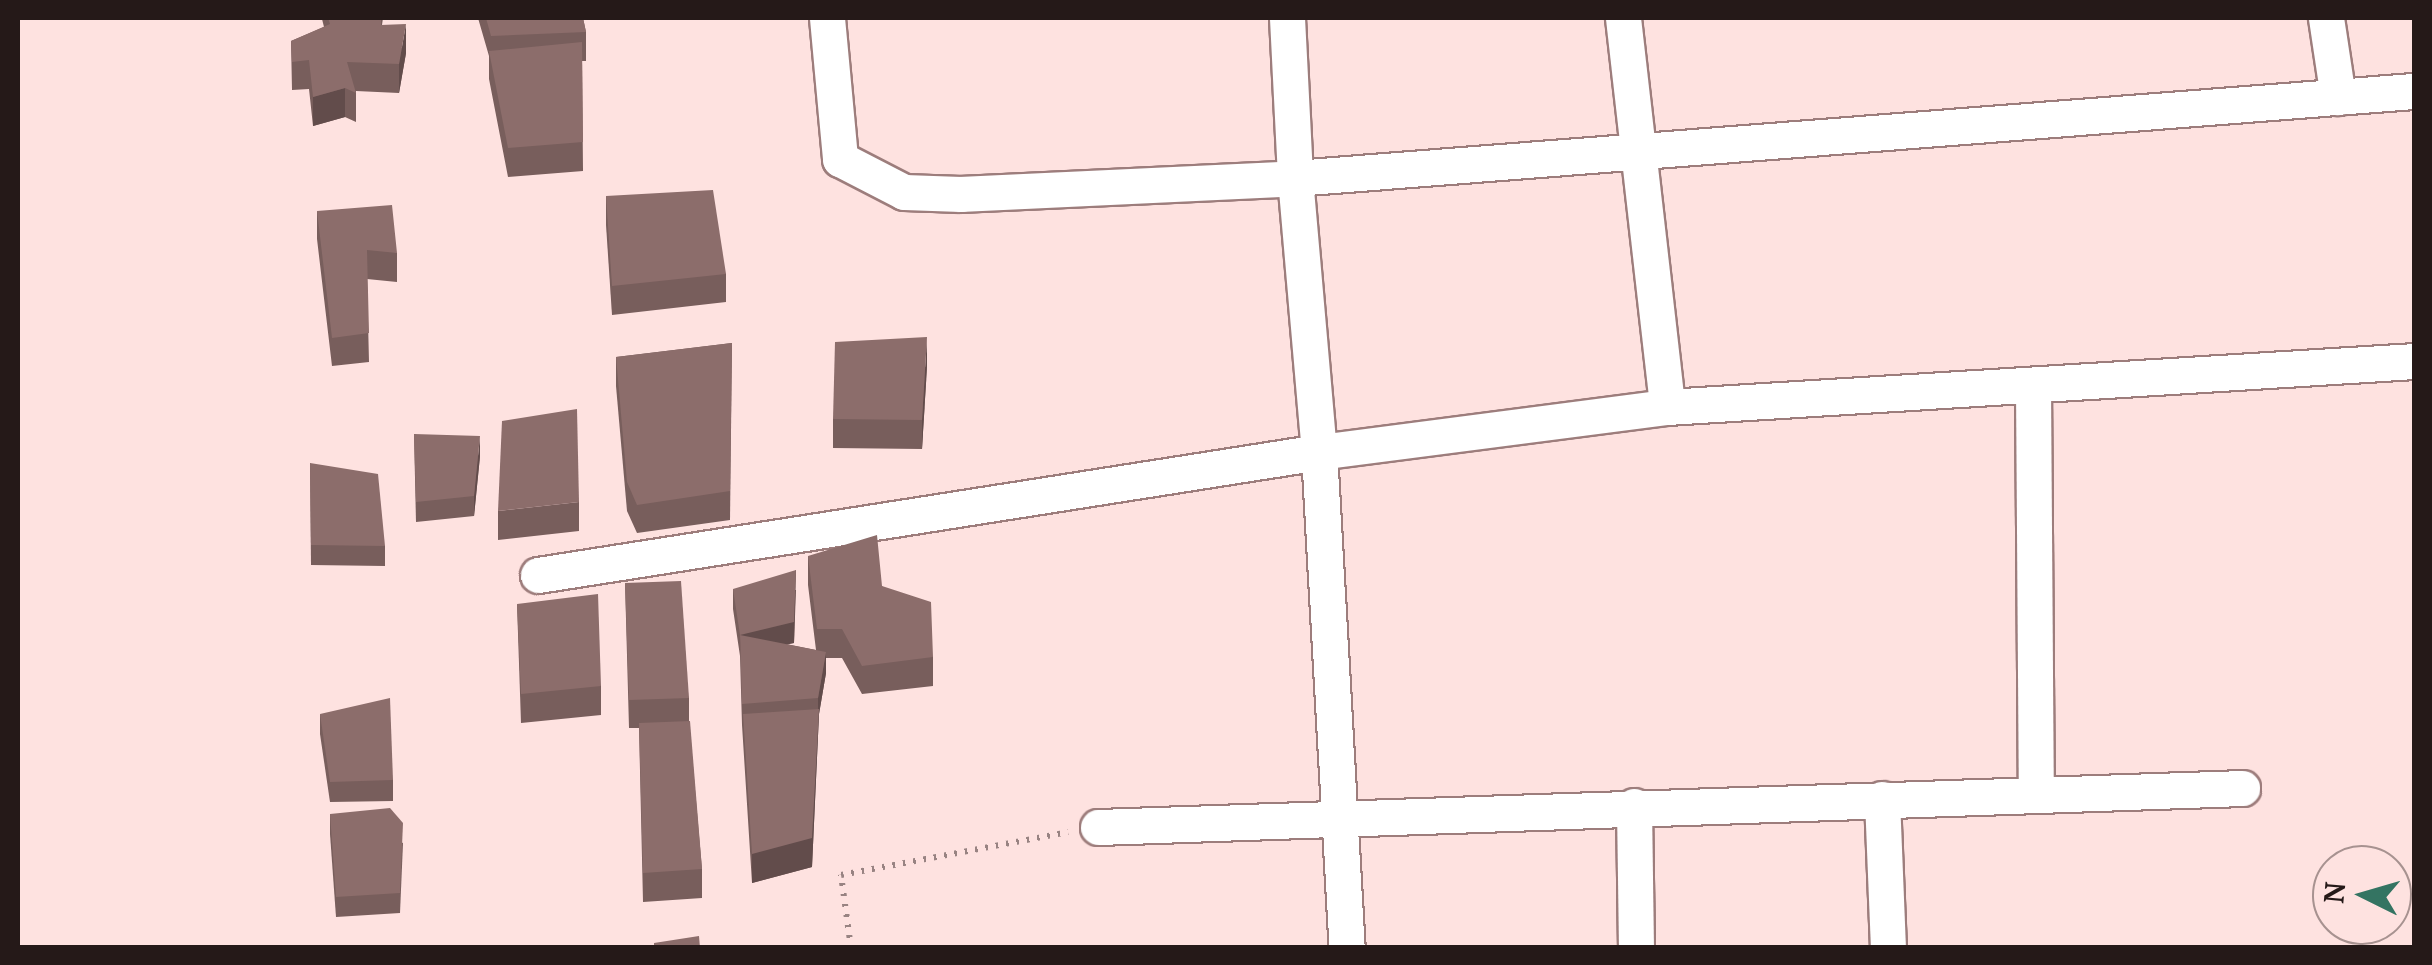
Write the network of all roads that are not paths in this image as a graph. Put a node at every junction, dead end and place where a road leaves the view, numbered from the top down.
1 (827, 18) edge
2 (1287, 18) edge
3 (1623, 18) edge
4 (2326, 18) edge
5 (2414, 92) edge
6 (2338, 98) junction
7 (1638, 151) junction
8 (1294, 178) junction
9 (2414, 361) edge
10 (2034, 386) junction
11 (1667, 407) junction
12 (1319, 452) junction
13 (538, 575) dead end
14 (2242, 788) dead end
15 (2036, 794) junction
16 (1882, 799) junction
17 (1634, 806) junction
18 (1340, 816) junction
19 (1098, 827) road end
20 (1347, 948) edge
21 (1636, 948) edge
22 (1888, 948) edge

1 - 8 street
2 - 8 street
3 - 7 street
4 - 6 street
5 - 6 street
6 - 7 street
7 - 8 street
7 - 11 street
8 - 12 street
9 - 10 street
10 - 11 street
10 - 15 street
11 - 12 street
12 - 13 street
12 - 18 street
14 - 15 street
15 - 16 street
16 - 17 street
16 - 22 street
17 - 18 street
17 - 21 street
18 - 19 street
18 - 20 street

